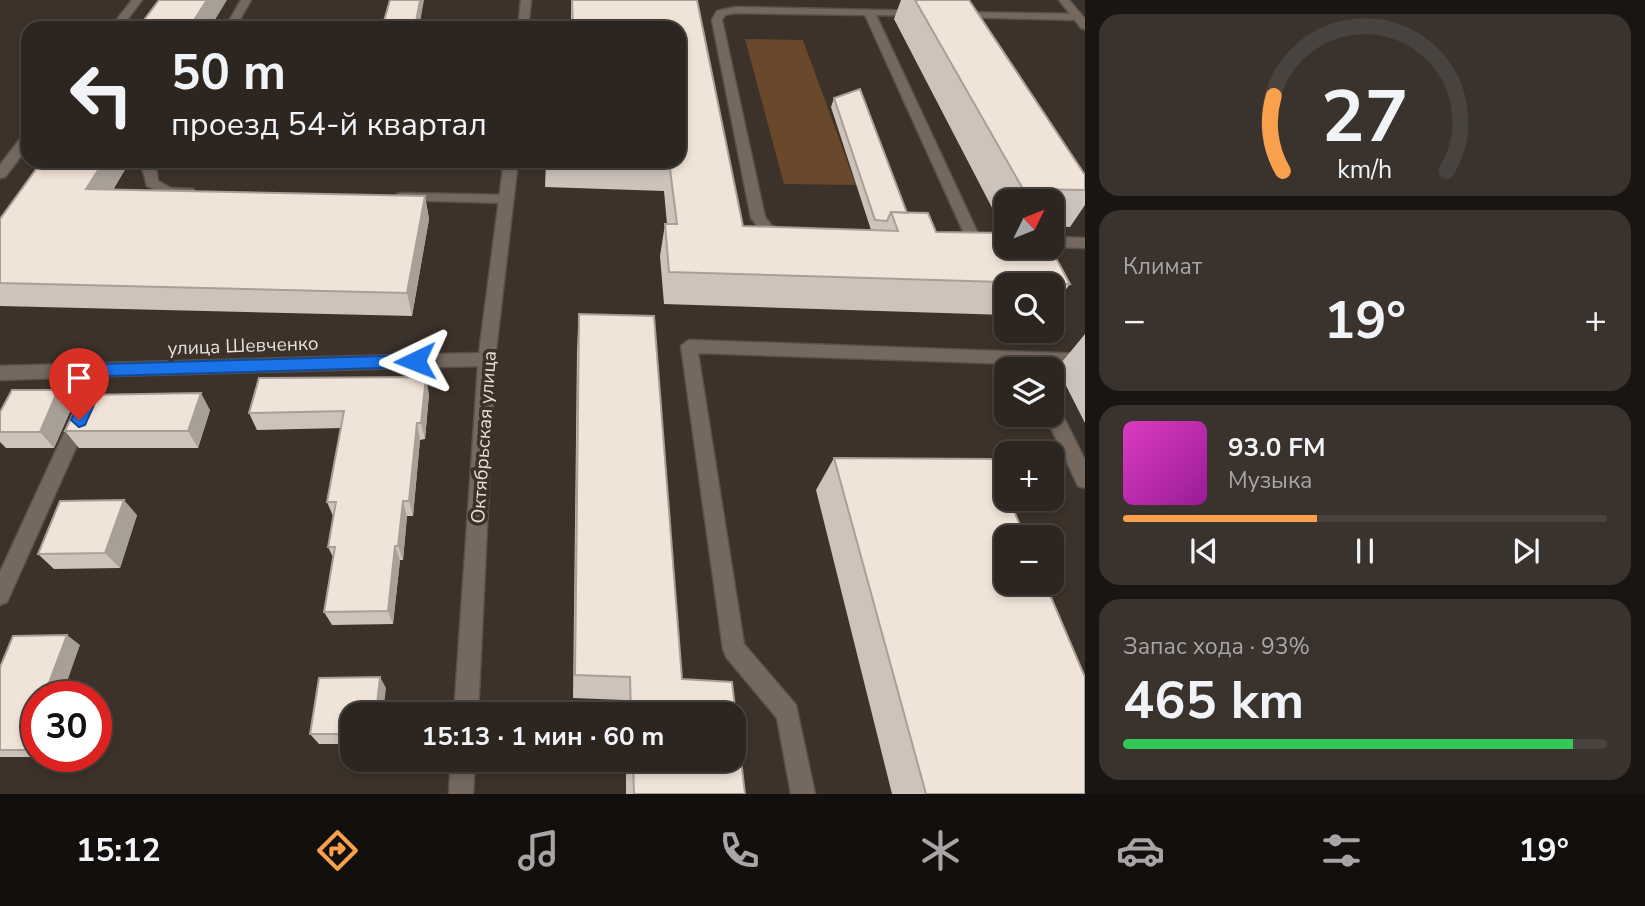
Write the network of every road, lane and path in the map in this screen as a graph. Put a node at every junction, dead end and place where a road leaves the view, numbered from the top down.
1 (137, 0) edge
2 (246, 0) edge
3 (526, 0) edge
4 (1064, 0) edge
5 (769, 5) edge
6 (869, 12) junction
7 (120, 21) edge
8 (234, 21) edge
9 (524, 21) edge
10 (1081, 21) edge
11 (21, 147) edge
12 (149, 168) edge
13 (510, 168) edge
14 (0, 174) edge
15 (209, 192) edge
16 (389, 196) edge
17 (507, 199) junction
18 (799, 235) edge
19 (973, 240) edge
20 (1064, 242) edge
21 (1085, 243) edge
22 (487, 359) junction
23 (1085, 360) edge
24 (994, 362) edge
25 (1064, 362) edge
26 (102, 370) junction
27 (0, 373) edge
28 (1060, 427) edge
29 (1085, 480) edge
30 (0, 594) edge
31 (467, 702) edge
32 (462, 772) edge
33 (461, 794) edge
34 (803, 794) edge

1 - 7 street
2 - 8 street
3 - 9 street
4 - 10 street
5 - 6 street
5 - 18 street
6 - 10 street
6 - 19 street
11 - 14 street
12 - 15 street
13 - 17 street, Октябрьская улица
16 - 17 street
17 - 22 street, Октябрьская улица
20 - 21 street
22 - 26 street, улица Шевченко
22 - 31 street, Октябрьская улица
23 - 25 street
24 - 34 street
26 - 27 street, улица Шевченко
26 - 30 street
28 - 29 street
32 - 33 street

